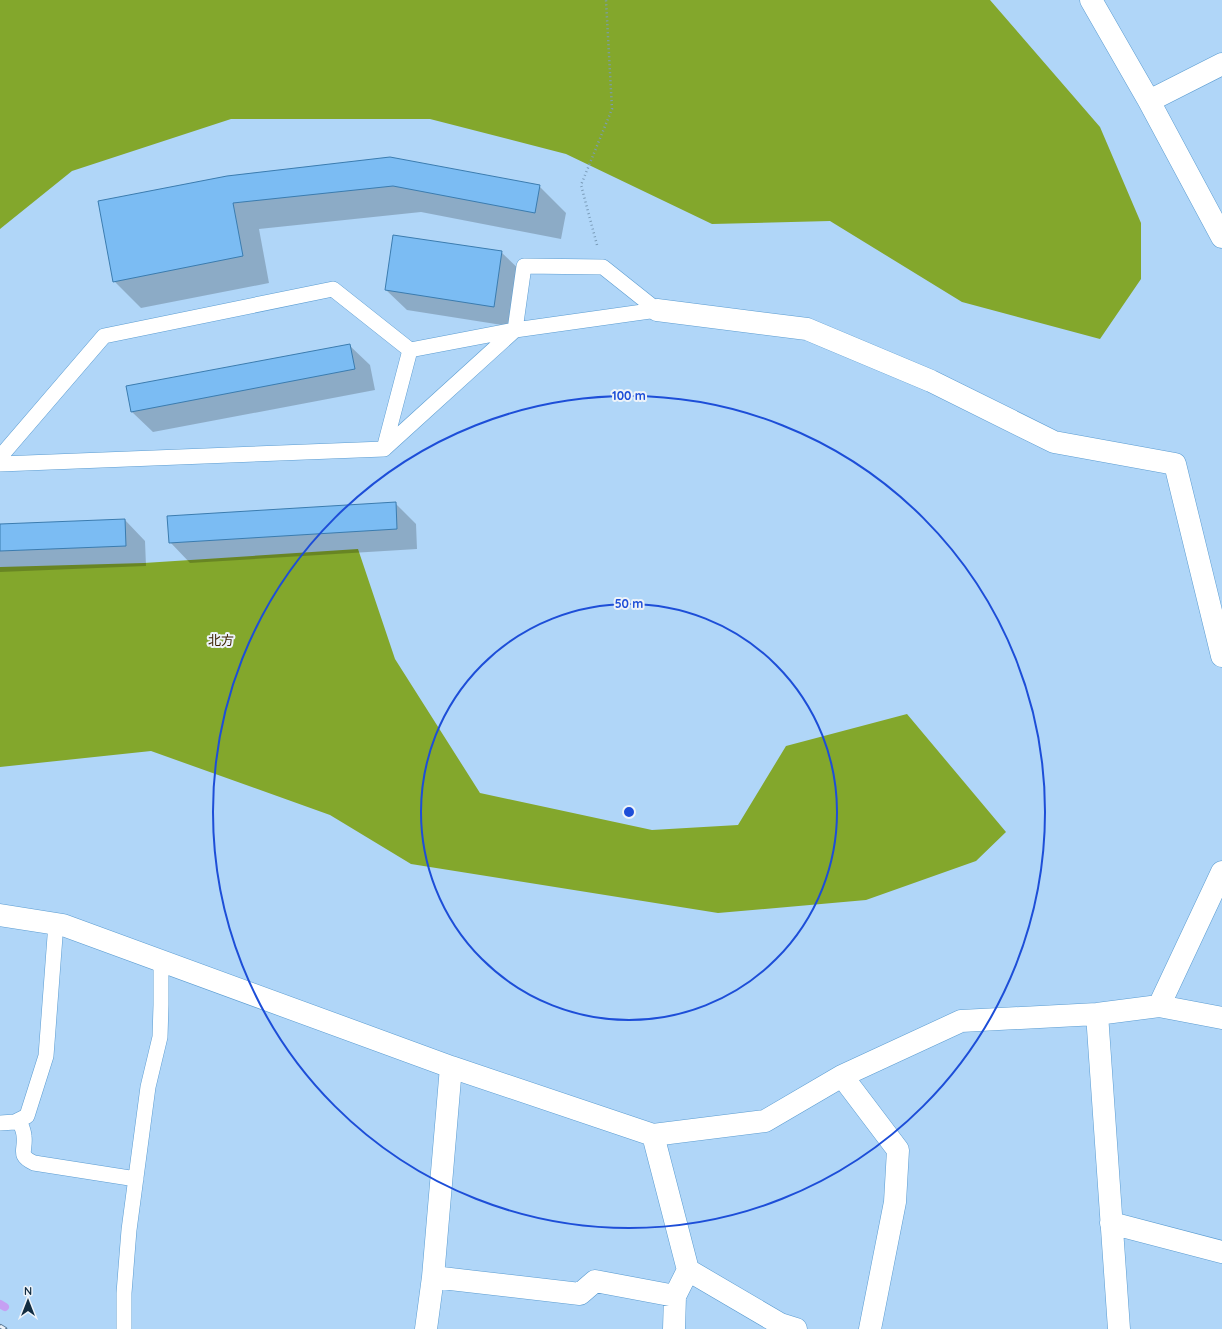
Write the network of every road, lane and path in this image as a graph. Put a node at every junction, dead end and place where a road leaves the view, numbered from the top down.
1 (606, 0) edge
2 (1091, 0) edge
3 (1222, 64) edge
4 (1150, 101) junction
5 (1222, 237) edge
6 (603, 267) junction
7 (657, 310) junction
8 (515, 330) junction
9 (410, 350) junction
10 (384, 449) junction
11 (0, 457) edge
12 (0, 464) edge
13 (1222, 656) edge
14 (1222, 872) edge
15 (0, 915) edge
16 (56, 923) junction
17 (162, 961) junction
18 (1159, 1006) junction
19 (1097, 1014) junction
20 (1222, 1018) edge
21 (451, 1067) junction
22 (842, 1076) junction
23 (20, 1120) junction
24 (0, 1123) edge
25 (653, 1135) junction
26 (136, 1179) junction
27 (1111, 1223) junction
28 (1222, 1252) edge
29 (688, 1270) junction
30 (433, 1277) junction
31 (675, 1296) junction
32 (124, 1329) edge
33 (426, 1329) edge
34 (674, 1329) edge
35 (796, 1329) edge
36 (870, 1329) edge
37 (1118, 1329) edge

1 - 6 path
2 - 4 street
3 - 4 street
4 - 5 street
6 - 7 lane
6 - 8 lane
7 - 8 lane
7 - 13 street
8 - 9 lane
8 - 10 lane
9 - 10 lane
9 - 11 lane
10 - 12 lane
14 - 18 street
15 - 16 street
16 - 17 street
16 - 23 lane
17 - 21 street
17 - 26 lane
18 - 19 street
18 - 20 street
19 - 22 street
19 - 27 street
21 - 25 street
21 - 30 street
22 - 25 street
22 - 36 street
23 - 24 lane
23 - 26 lane
25 - 29 street
26 - 32 lane
27 - 28 street
27 - 37 street
29 - 31 street
29 - 35 street
30 - 31 street
30 - 33 street
31 - 34 street

